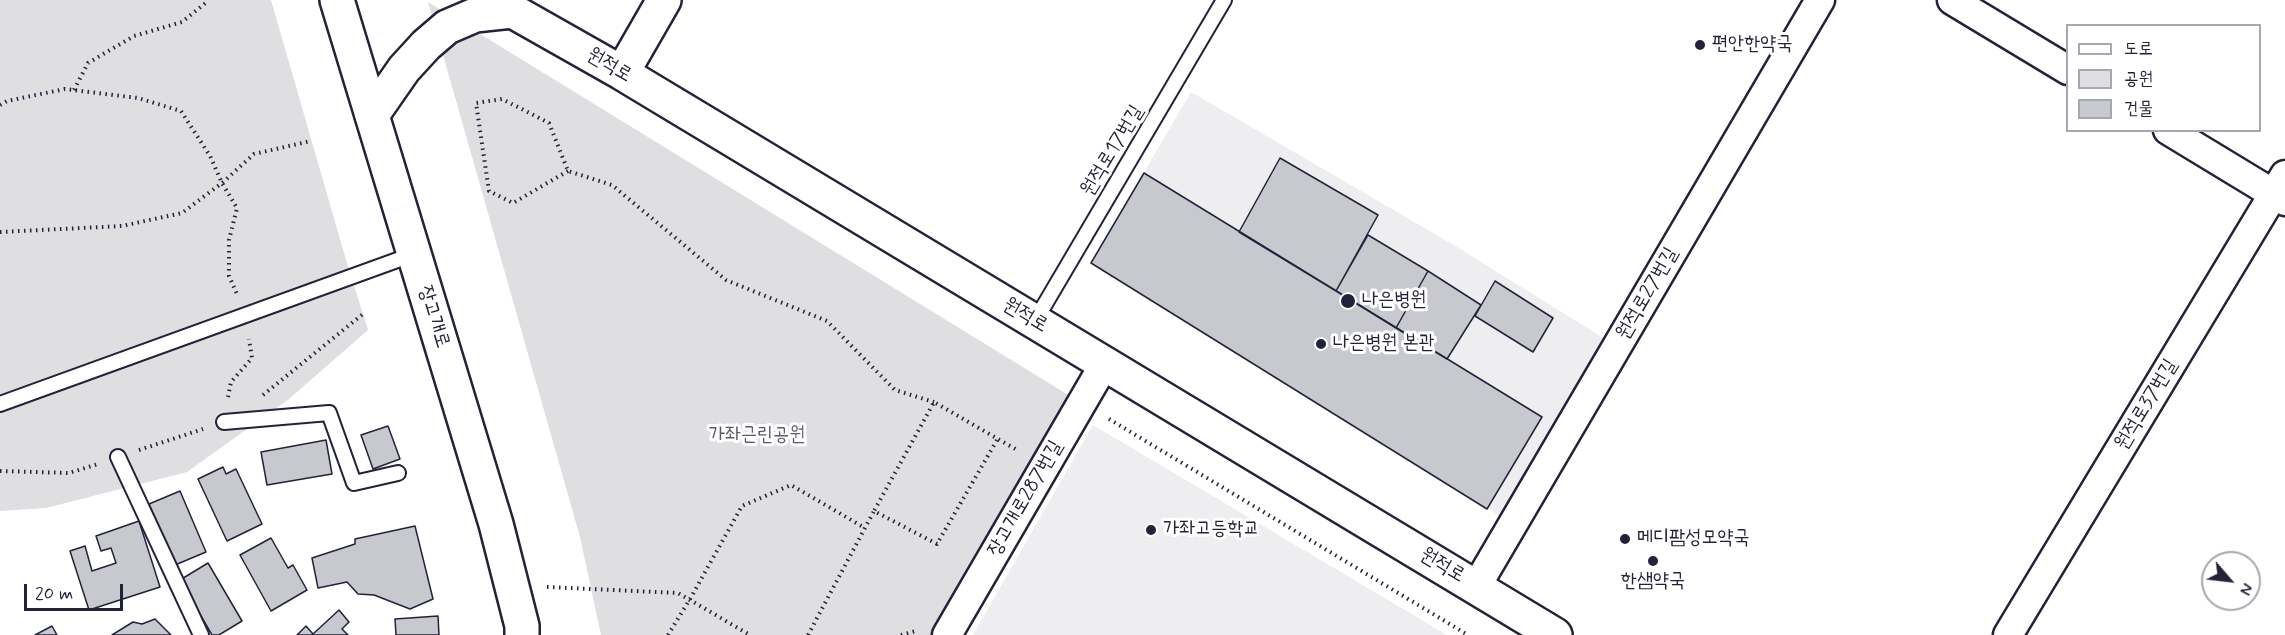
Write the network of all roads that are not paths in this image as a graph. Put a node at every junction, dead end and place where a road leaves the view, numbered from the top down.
1 (338, 0) edge
2 (664, 0) edge
3 (1224, 0) edge
4 (1820, 0) edge
5 (1952, 0) edge
6 (503, 5) edge
7 (2066, 69) edge
8 (622, 73) junction
9 (372, 115) junction
10 (2172, 132) edge
11 (2281, 190) edge
12 (414, 254) junction
13 (1035, 321) junction
14 (1105, 363) junction
15 (0, 404) edge
16 (225, 422) road end
17 (118, 457) road end
18 (398, 473) dead end
19 (1476, 587) junction
20 (201, 635) edge
21 (522, 635) edge
22 (947, 635) edge
23 (1556, 635) edge
24 (2008, 635) edge

1 - 9 street, 장고개로
2 - 8 street
3 - 13 lane, 원적로17번길
4 - 19 street, 원적로27번길
5 - 7 street
6 - 8 street, 원적로
6 - 9 street
8 - 13 street, 원적로
9 - 12 street, 장고개로
10 - 11 street
11 - 24 street, 원적로37번길
12 - 15 lane
12 - 21 street, 장고개로
13 - 14 street, 원적로
14 - 19 street, 원적로
14 - 22 street, 장고개로287번길
16 - 18 lane
17 - 20 lane
19 - 23 street, 원적로

